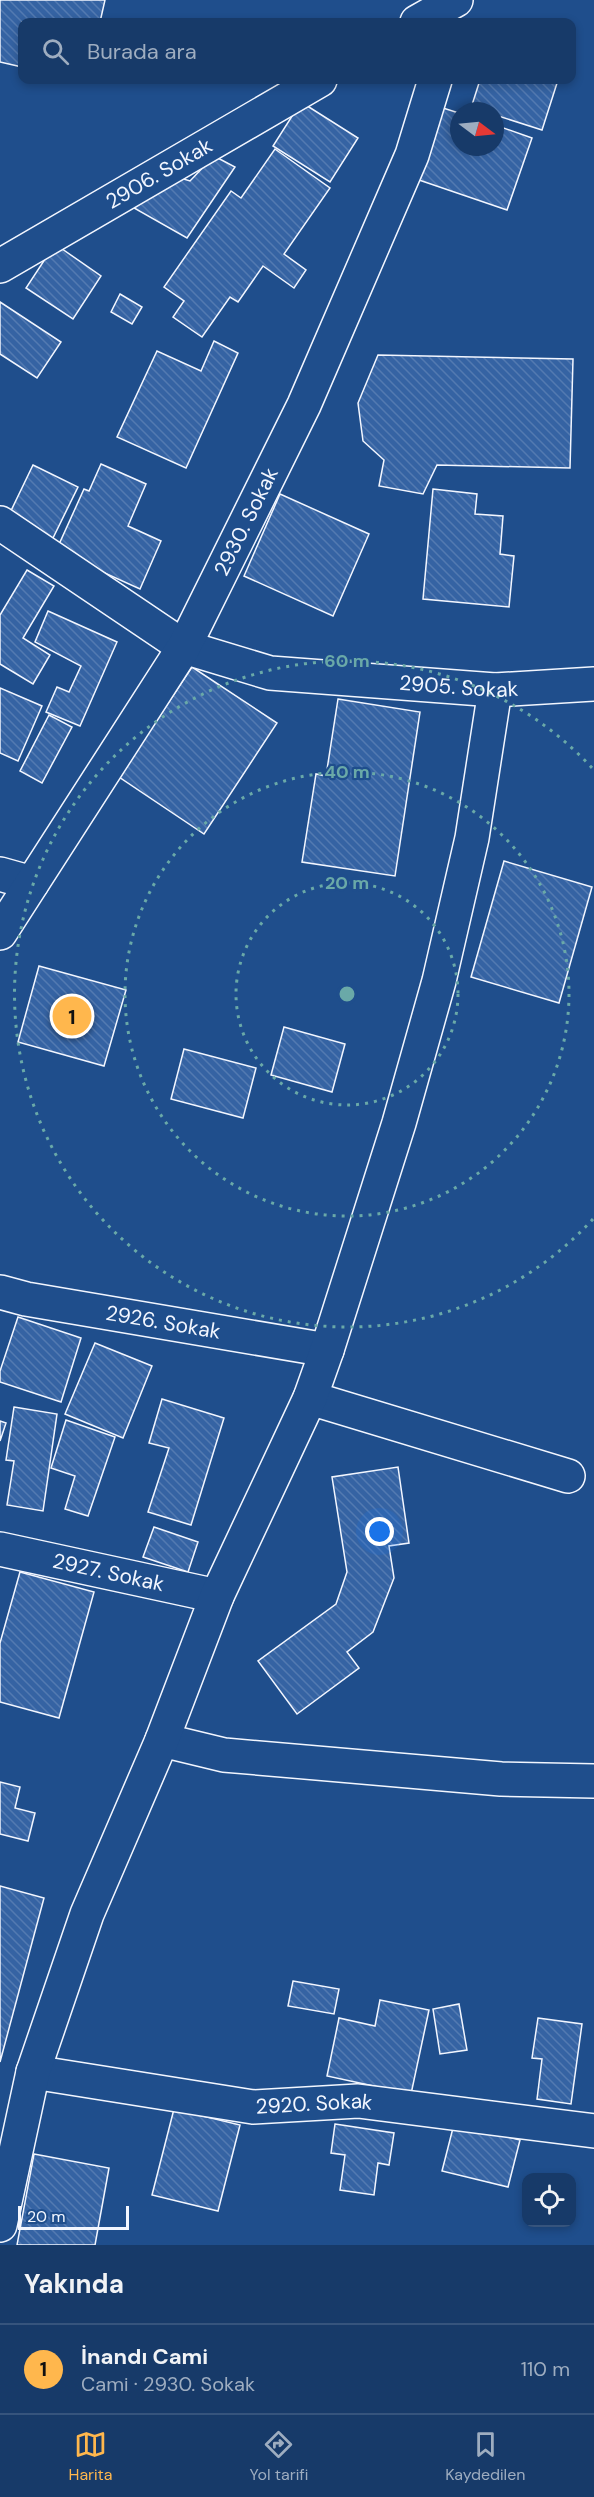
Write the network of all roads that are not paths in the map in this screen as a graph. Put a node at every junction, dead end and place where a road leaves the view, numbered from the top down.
1 (457, 0) edge
2 (424, 18) edge
3 (453, 18) edge
4 (313, 84) edge
5 (434, 84) edge
6 (2, 261) edge
7 (0, 524) edge
8 (184, 647) junction
9 (594, 684) edge
10 (495, 690) junction
11 (0, 874) edge
12 (32, 883) junction
13 (0, 933) edge
14 (0, 1292) edge
15 (327, 1350) junction
16 (310, 1398) junction
17 (568, 1476) dead end
18 (0, 1549) edge
19 (217, 1596) junction
20 (162, 1740) junction
21 (594, 1781) edge
22 (33, 2072) junction
23 (594, 2131) edge
24 (0, 2224) edge

1 - 2 street
1 - 3 street
4 - 6 street, 2906. Sokak
5 - 8 street, 2930. Sokak
7 - 8 street
8 - 10 street, 2905. Sokak
8 - 12 street, 2930. Sokak
9 - 10 street, 2905. Sokak
10 - 15 street
11 - 12 street
12 - 13 street, 2930. Sokak
14 - 15 street, 2926. Sokak
15 - 16 street
16 - 17 street
16 - 19 street
18 - 19 street, 2927. Sokak
19 - 20 street
20 - 21 street
20 - 22 street
22 - 23 street, 2920. Sokak
22 - 24 street

